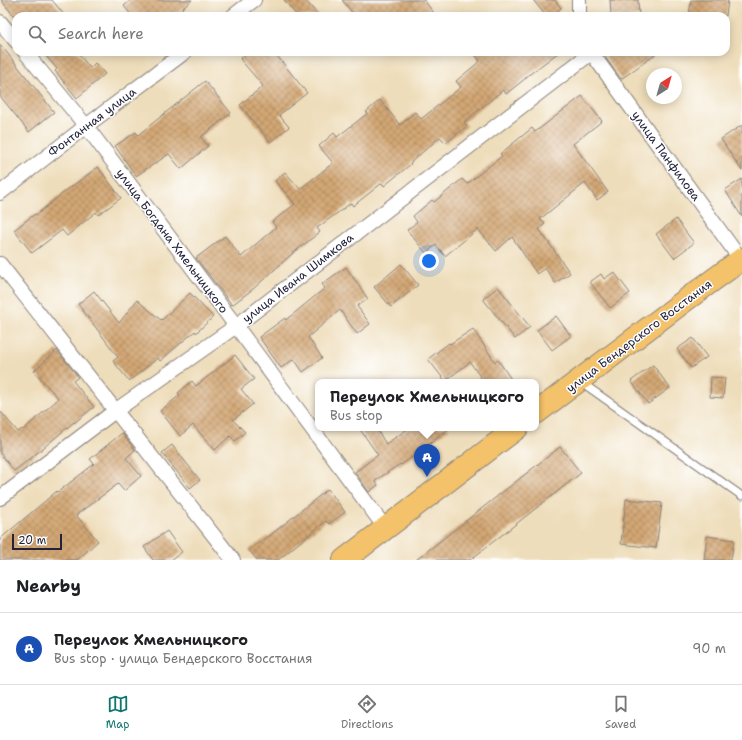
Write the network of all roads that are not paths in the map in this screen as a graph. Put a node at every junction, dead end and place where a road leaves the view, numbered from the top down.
1 (254, 0) edge
2 (579, 0) edge
3 (238, 12) edge
4 (579, 12) edge
5 (0, 22) edge
6 (12, 36) edge
7 (28, 56) edge
8 (180, 56) edge
9 (586, 56) edge
10 (594, 56) edge
11 (86, 126) junction
12 (0, 193) edge
13 (742, 260) edge
14 (0, 264) edge
15 (236, 326) junction
16 (579, 381) junction
17 (115, 411) junction
18 (539, 412) edge
19 (513, 431) edge
20 (742, 496) edge
21 (0, 498) edge
22 (386, 529) junction
23 (233, 560) edge
24 (344, 560) edge

1 - 3 street
2 - 4 street
5 - 6 street
7 - 11 street, улица Богдана Хмельницкого
8 - 11 street, Фонтанная улица
9 - 15 street, улица Ивана Шимкова
10 - 13 street, улица Панфилова
11 - 12 street, Фонтанная улица
11 - 15 street, улица Богдана Хмельницкого
13 - 16 main road, улица Бендерского Восстания
14 - 17 street
15 - 17 street, улица Ивана Шимкова
15 - 22 street, улица Богдана Хмельницкого
16 - 18 main road, улица Бендерского Восстания
16 - 20 lane
17 - 21 street, улица Ивана Шимкова
17 - 23 street
19 - 22 main road
22 - 24 main road

